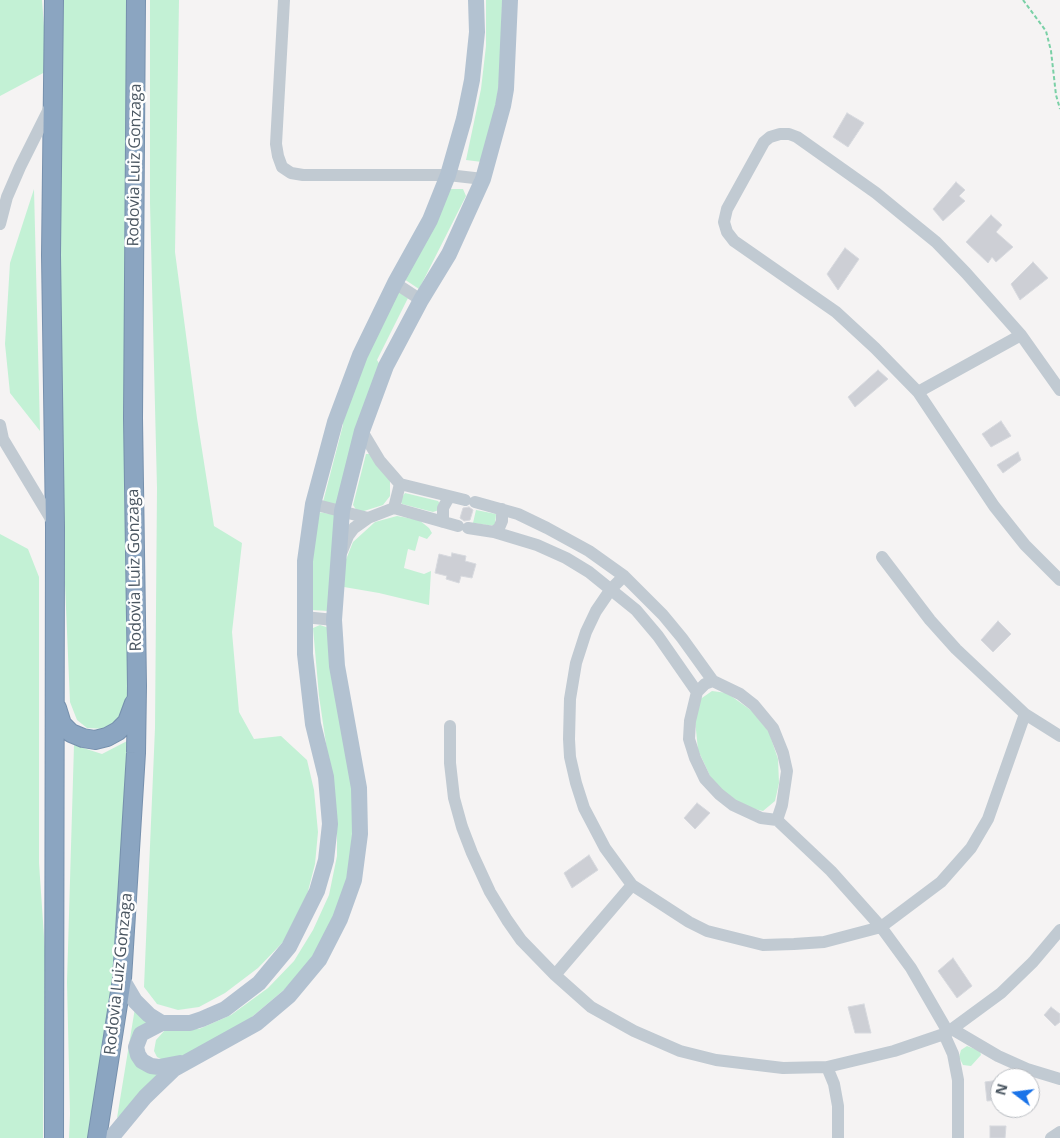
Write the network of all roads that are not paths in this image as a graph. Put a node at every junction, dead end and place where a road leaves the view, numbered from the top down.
1 (54, 0) edge
2 (136, 0) edge
3 (284, 0) edge
4 (476, 0) edge
5 (510, 0) edge
6 (52, 103) junction
7 (448, 175) junction
8 (483, 180) junction
9 (0, 224) edge
10 (395, 283) junction
11 (421, 300) junction
12 (1022, 335) junction
13 (1060, 390) edge
14 (918, 392) junction
15 (0, 425) edge
16 (362, 431) junction
17 (400, 484) junction
18 (450, 497) junction
19 (313, 504) junction
20 (394, 508) junction
21 (502, 509) junction
22 (342, 511) junction
23 (368, 518) junction
24 (443, 522) junction
25 (55, 527) junction
26 (494, 532) junction
27 (882, 557) dead end
28 (337, 562) junction
29 (624, 576) junction
30 (1060, 580) edge
31 (611, 589) junction
32 (304, 617) junction
33 (334, 620) junction
34 (713, 681) junction
35 (55, 683) junction
36 (137, 686) junction
37 (697, 692) junction
38 (1025, 714) junction
39 (450, 726) dead end
40 (1060, 736) edge
41 (777, 820) junction
42 (632, 885) junction
43 (881, 927) junction
44 (1060, 930) edge
45 (556, 975) junction
46 (122, 979) junction
47 (162, 1023) junction
48 (948, 1032) junction
49 (972, 1042) junction
50 (952, 1054) junction
51 (184, 1062) junction
52 (827, 1067) junction
53 (1060, 1079) edge
54 (1060, 1132) edge
55 (54, 1138) edge
56 (97, 1138) edge
57 (110, 1138) edge
58 (838, 1138) edge
59 (958, 1138) edge
60 (1051, 1138) edge

1 - 6 highway
2 - 36 highway, Rodovia Luiz Gonzaga
3 - 7 street
4 - 7 main road
5 - 8 main road
6 - 9 street
6 - 25 highway
7 - 8 street
7 - 10 main road
8 - 11 main road
10 - 11 street
10 - 19 main road
11 - 16 main road
12 - 13 street
12 - 14 street
12 - 14 street
14 - 30 street
15 - 25 street
16 - 17 street
16 - 22 main road
17 - 18 street
17 - 20 street
18 - 21 street
18 - 24 street
19 - 22 street
19 - 32 main road
20 - 23 street
20 - 24 street
21 - 26 street
21 - 29 street
22 - 23 street
22 - 28 main road
23 - 28 street
24 - 26 street
25 - 35 highway
26 - 31 street
27 - 38 street
28 - 33 main road
29 - 31 street
29 - 34 street
31 - 37 street
31 - 42 street
32 - 33 street
32 - 47 main road
33 - 51 main road
34 - 37 street
34 - 41 street
35 - 36 highway
35 - 55 highway
36 - 46 highway, Rodovia Luiz Gonzaga
37 - 41 street
38 - 40 street
38 - 43 street
39 - 45 street
41 - 43 street
42 - 43 street
42 - 45 street
43 - 48 street
44 - 48 street
45 - 52 street
46 - 47 main road
46 - 56 highway, Rodovia Luiz Gonzaga
47 - 51 main road
48 - 49 street
48 - 50 street
48 - 52 street
49 - 50 street
49 - 53 street
50 - 59 street
51 - 57 main road
52 - 58 street
54 - 60 street

